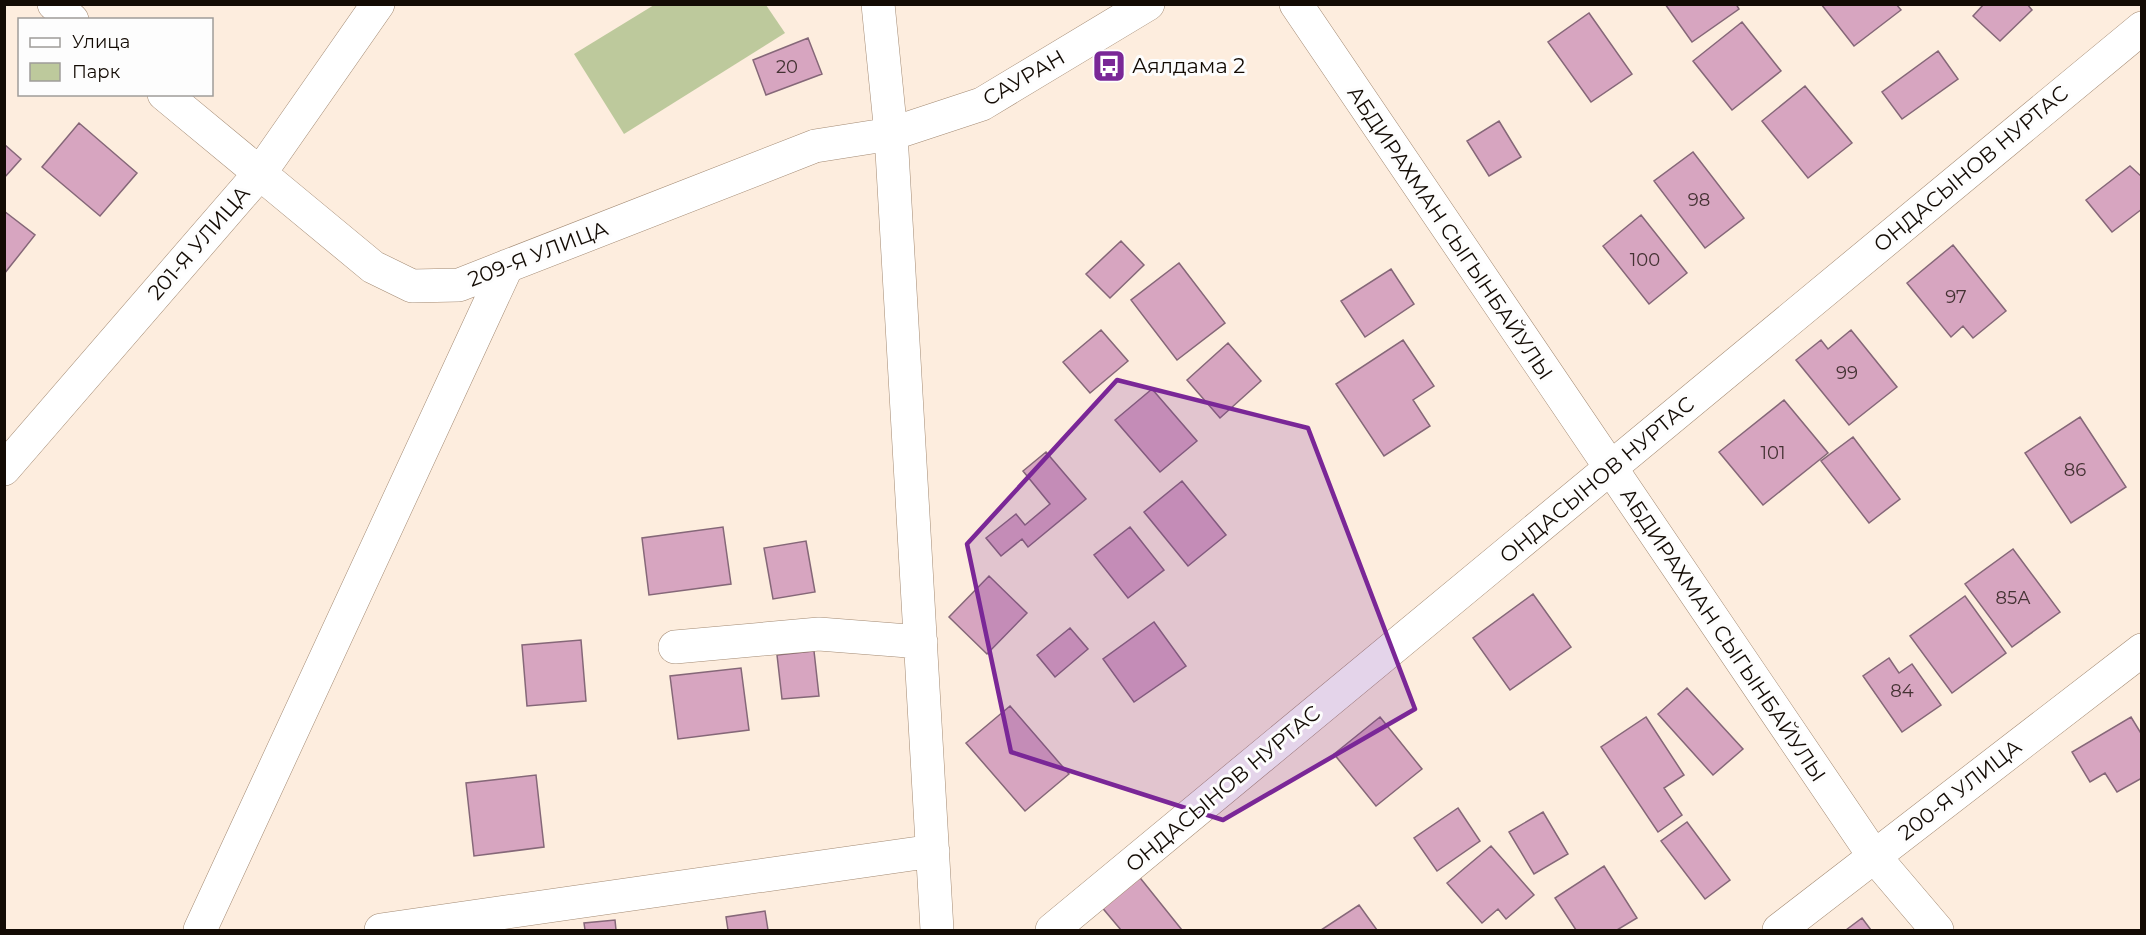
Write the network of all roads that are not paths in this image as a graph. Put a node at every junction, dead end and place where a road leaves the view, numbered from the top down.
1 (54, 4) edge
2 (378, 4) edge
3 (878, 4) edge
4 (1148, 4) edge
5 (1296, 4) edge
6 (70, 18) edge
7 (2142, 28) edge
8 (166, 96) edge
9 (891, 134) junction
10 (260, 173) junction
11 (507, 266) junction
12 (4, 469) edge
13 (1610, 469) junction
14 (921, 642) junction
15 (675, 647) dead end
16 (2142, 650) edge
17 (933, 851) junction
18 (1874, 856) junction
19 (200, 930) edge
20 (381, 930) edge
21 (938, 930) edge
22 (1052, 930) edge
23 (1779, 930) edge
24 (1937, 930) edge

1 - 6 street
2 - 10 street, 201-Я УЛИЦА
3 - 9 street
4 - 9 street, САУРАН
5 - 13 street, АБДИРАХМАН СЫГЫНБАЙУЛЫ
7 - 13 street, ОНДАСЫНОВ НУРТАС
8 - 10 street, 209-Я УЛИЦА
9 - 11 street, 209-Я УЛИЦА
9 - 14 street
10 - 11 street, 209-Я УЛИЦА
10 - 12 street, 201-Я УЛИЦА
11 - 19 street
13 - 18 street, АБДИРАХМАН СЫГЫНБАЙУЛЫ
13 - 22 street, ОНДАСЫНОВ НУРТАС
14 - 15 street
14 - 17 street
16 - 18 street, 200-Я УЛИЦА
17 - 20 street
17 - 21 street
18 - 23 street, 200-Я УЛИЦА
18 - 24 street, АБДИРАХМАН СЫГЫНБАЙУЛЫ

